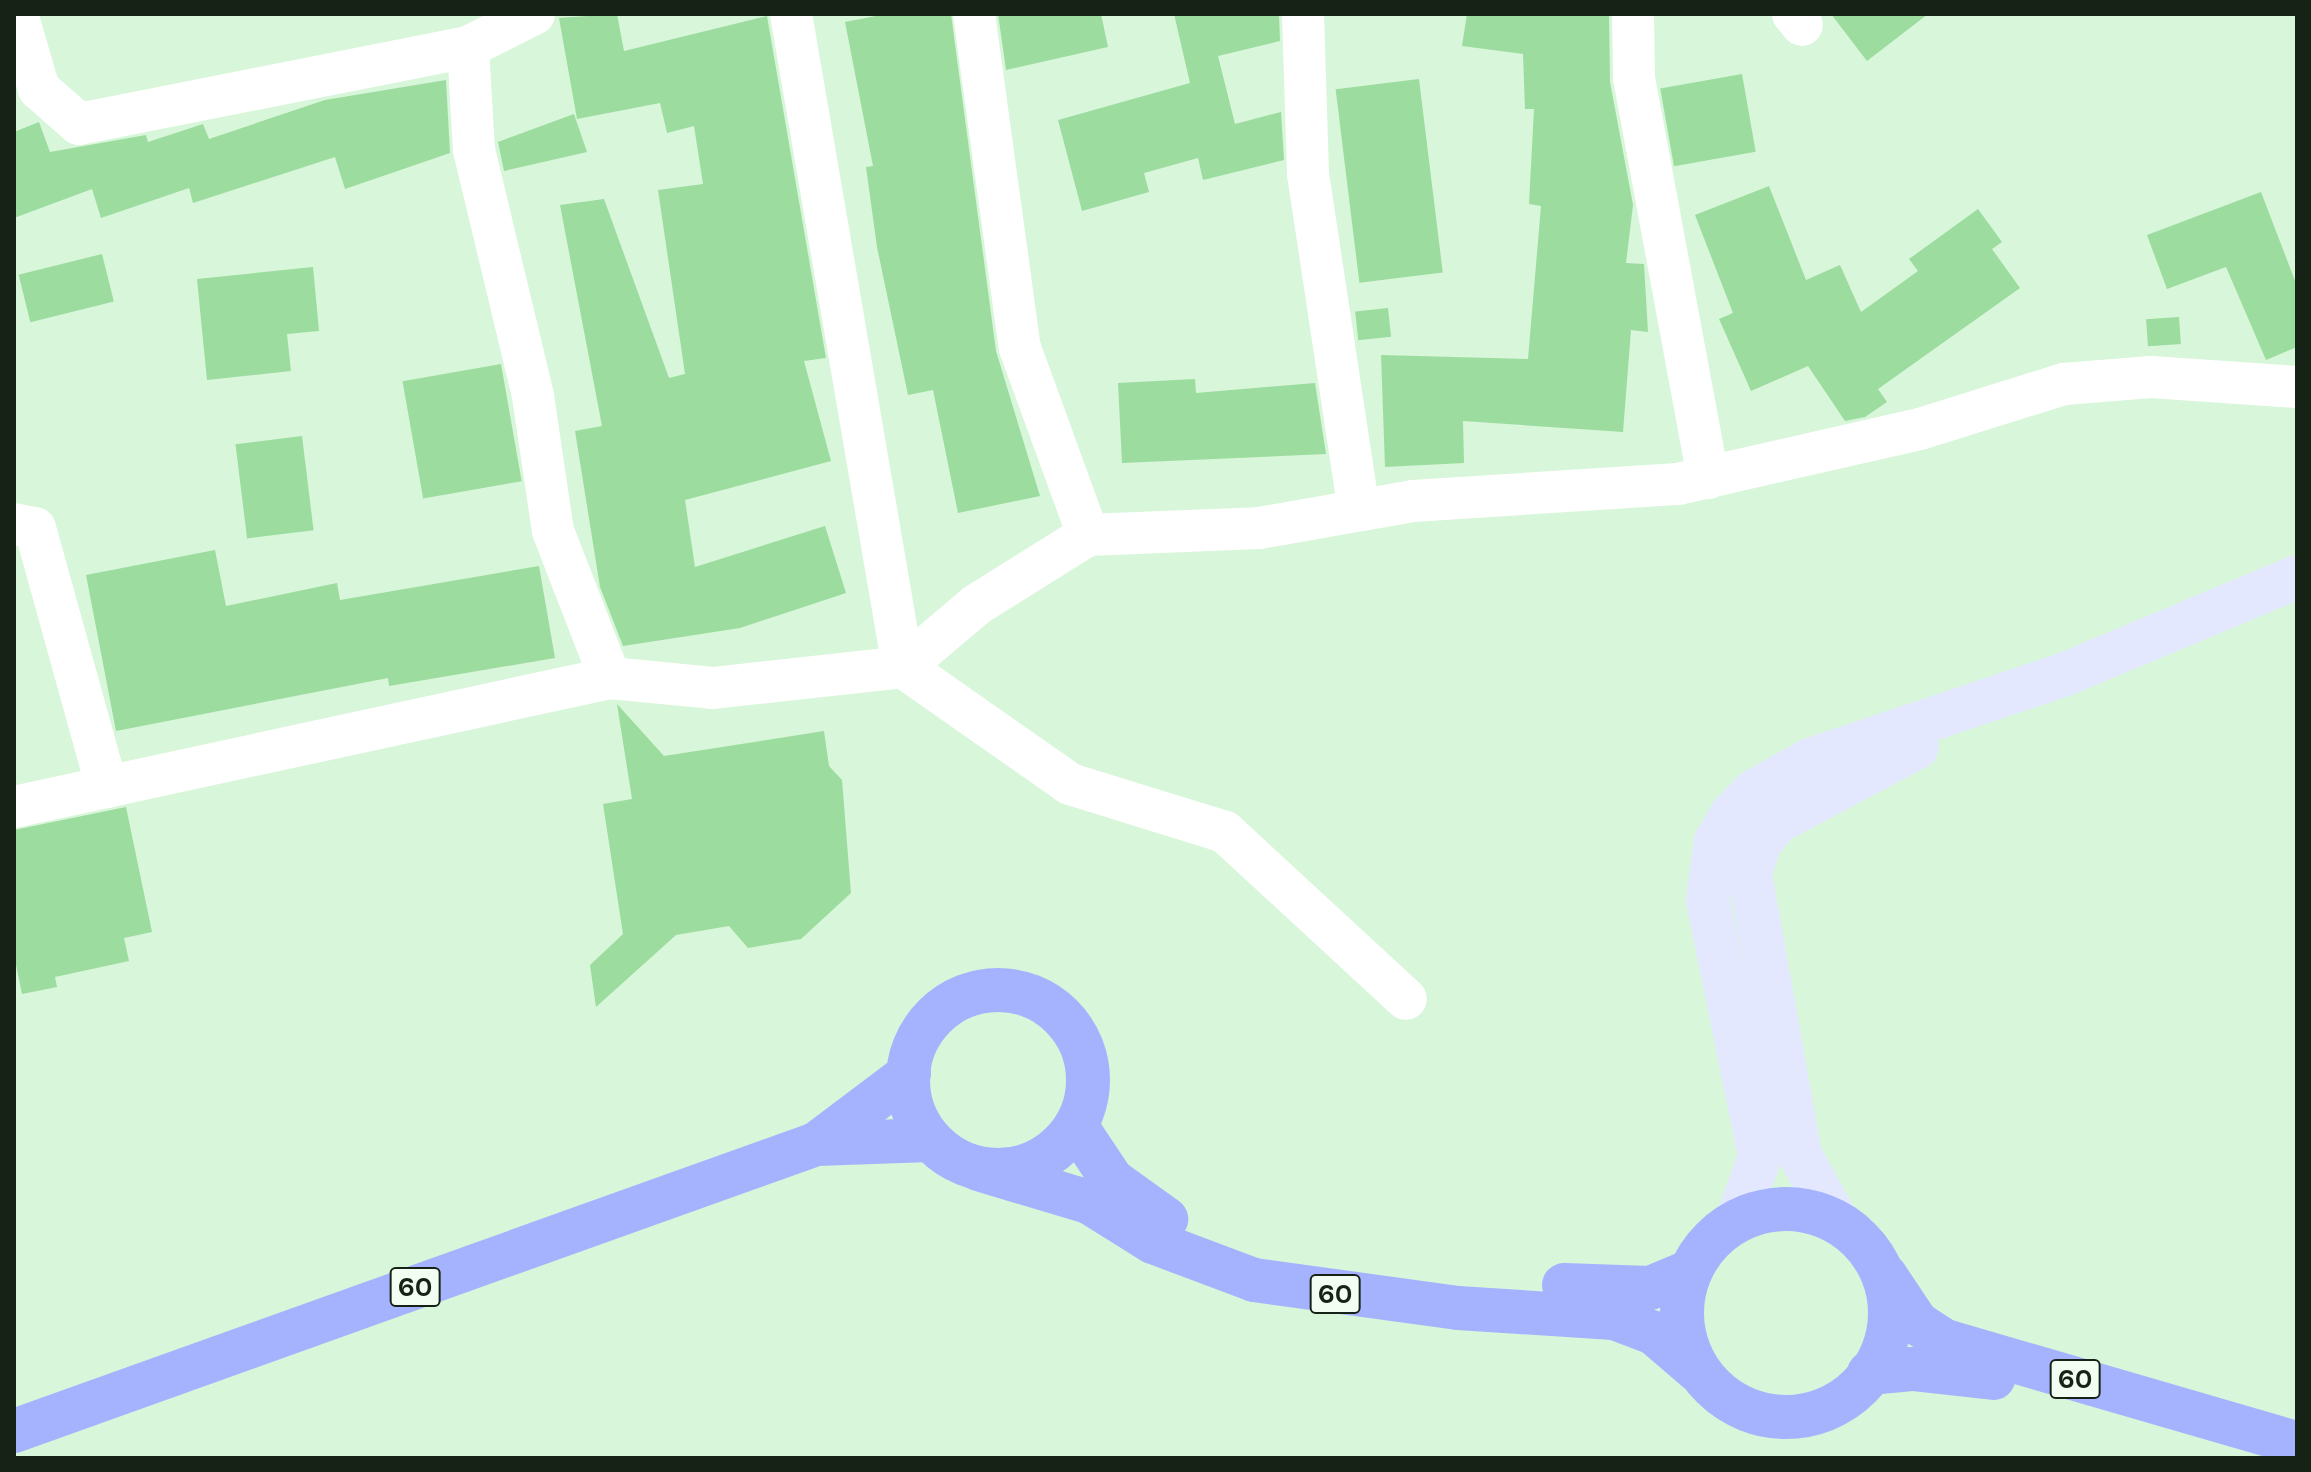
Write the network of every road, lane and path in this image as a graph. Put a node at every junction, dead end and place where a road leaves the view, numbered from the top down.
1 (17, 14) edge
2 (534, 14) edge
3 (791, 14) edge
4 (974, 14) edge
5 (1303, 14) edge
6 (1633, 14) edge
7 (468, 47) junction
8 (2297, 387) edge
9 (1708, 478) junction
10 (1359, 510) junction
11 (14, 524) edge
12 (1088, 535) junction
13 (2297, 577) edge
14 (903, 667) junction
15 (2063, 675) junction
16 (610, 678) junction
17 (107, 787) junction
18 (14, 807) edge
19 (1406, 999) dead end
20 (909, 1074) junction
21 (1076, 1126) junction
22 (930, 1140) junction
23 (816, 1144) junction
24 (978, 1169) junction
25 (1737, 1221) junction
26 (1837, 1222) junction
27 (1691, 1271) junction
28 (1883, 1272) junction
29 (1698, 1371) junction
30 (1869, 1373) junction
31 (14, 1431) edge
32 (2297, 1443) edge
33 (2260, 1458) edge

1 - 7 street
2 - 7 street
3 - 14 street
4 - 12 street
5 - 10 street
6 - 9 street
7 - 16 street
8 - 9 street
9 - 10 street
10 - 12 street
11 - 17 street
12 - 14 street
13 - 15 street
14 - 16 street
14 - 19 street
15 - 25 street
15 - 26 street
16 - 17 street
17 - 18 street
20 - 21 highway
20 - 22 highway
20 - 23 highway, 60
21 - 24 highway
21 - 27 highway, 60
22 - 23 highway, 60
22 - 24 highway, 60
23 - 31 highway, 60
24 - 29 highway, 60
25 - 26 highway
25 - 27 highway, 60
26 - 28 highway, 60
27 - 29 highway
28 - 30 highway, 60
28 - 32 highway, 60
29 - 30 highway, 60
30 - 33 highway, 60

